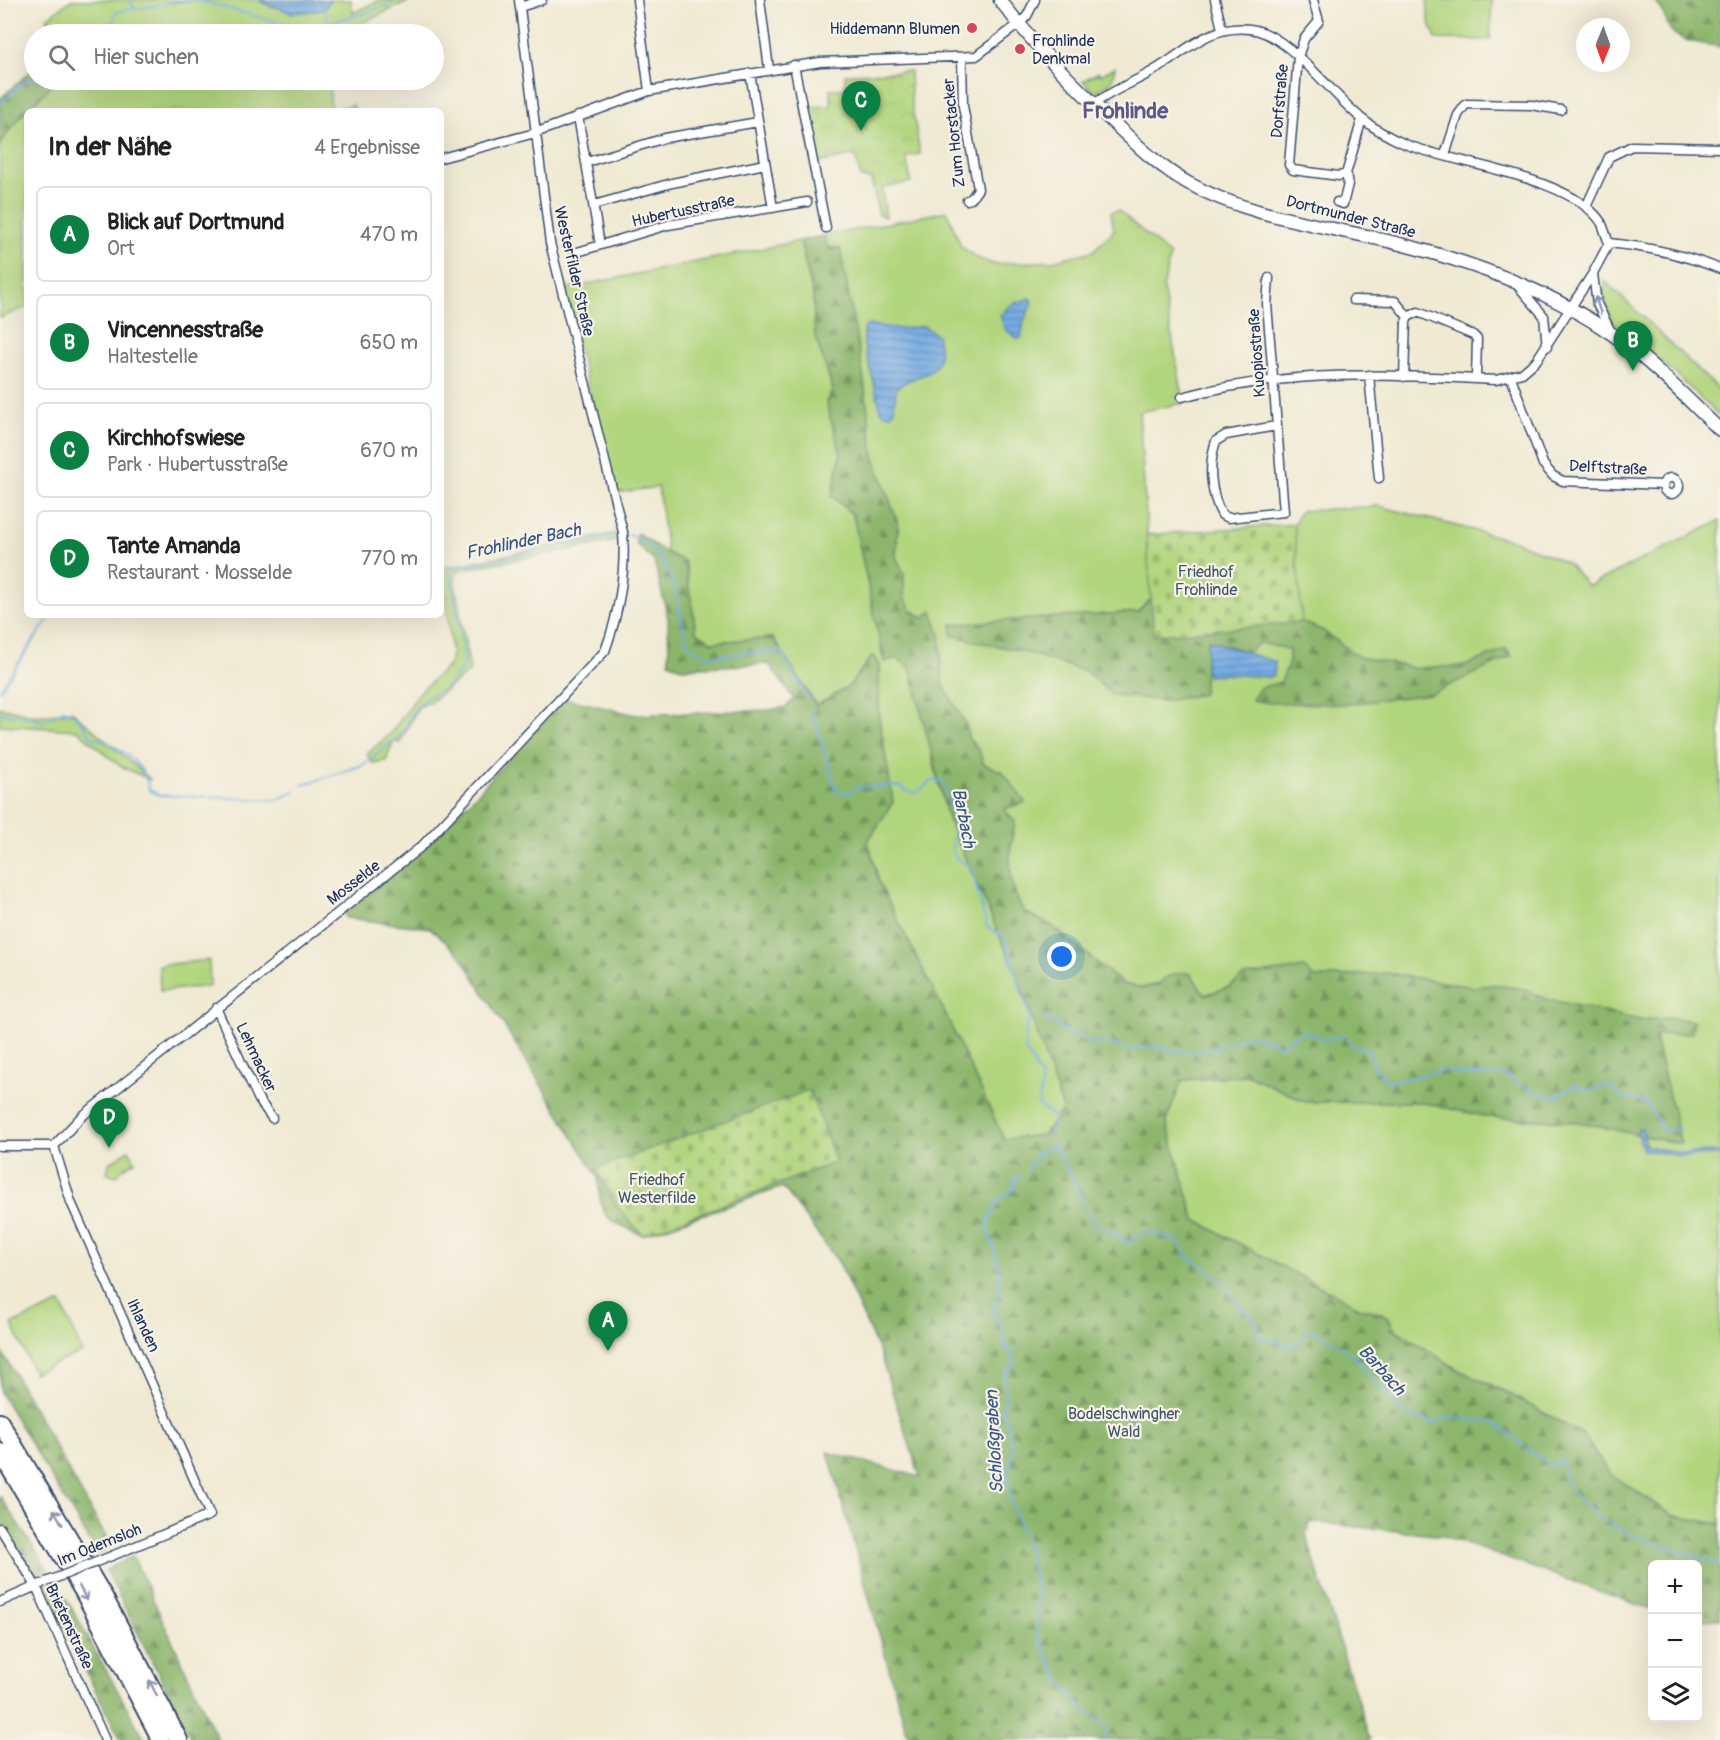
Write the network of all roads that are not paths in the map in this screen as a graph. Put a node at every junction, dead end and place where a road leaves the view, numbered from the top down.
1 (542, 0) edge
2 (637, 0) edge
3 (760, 0) edge
4 (1000, 0) edge
5 (1035, 0) edge
6 (1215, 0) edge
7 (1313, 0) edge
8 (519, 3) edge
9 (1019, 24) junction
10 (1222, 30) junction
11 (1298, 57) junction
12 (962, 58) junction
13 (794, 65) junction
14 (769, 69) junction
15 (750, 73) junction
16 (649, 91) junction
17 (1094, 104) junction
18 (1561, 110) dead end
19 (578, 117) junction
20 (1362, 119) junction
21 (759, 122) junction
22 (535, 133) junction
23 (1720, 148) edge
24 (1445, 155) junction
25 (444, 157) edge
26 (588, 162) junction
27 (765, 164) junction
28 (1346, 174) junction
29 (967, 200) dead end
30 (807, 202) dead end
31 (1337, 202) dead end
32 (594, 205) junction
33 (1586, 207) junction
34 (773, 208) junction
35 (826, 228) dead end
36 (1609, 243) junction
37 (600, 245) junction
38 (574, 253) dead end
39 (1720, 269) edge
40 (1593, 273) junction
41 (1269, 278) dead end
42 (1513, 281) junction
43 (1353, 300) dead end
44 (1570, 309) junction
45 (1408, 317) junction
46 (1612, 334) junction
47 (1547, 347) junction
48 (1369, 375) junction
49 (1404, 377) junction
50 (1511, 377) junction
51 (1476, 378) junction
52 (1272, 380) junction
53 (1182, 397) dead end
54 (1276, 426) junction
55 (1720, 430) edge
56 (1379, 478) dead end
57 (1663, 485) dead end
58 (624, 544) joint
59 (216, 1008) junction
60 (272, 1118) dead end
61 (0, 1146) edge
62 (54, 1146) junction
63 (0, 1422) edge
64 (0, 1452) edge
65 (210, 1515) joint
66 (0, 1528) edge
67 (36, 1586) junction
68 (0, 1602) edge
69 (105, 1740) edge
70 (160, 1740) edge
71 (179, 1740) edge

1 - 8 street
2 - 16 street
3 - 14 street
4 - 9 main road, Dortmunder Straße
5 - 9 street
6 - 10 street
7 - 11 street
8 - 22 street, Westerfilder Straße
9 - 12 street
9 - 17 main road, Dortmunder Straße
10 - 11 street, Dorfstraße
10 - 17 street, Dorfstraße
11 - 20 street
11 - 28 street, Dorfstraße
12 - 13 street
12 - 29 street, Zum Horstacker
13 - 14 street
13 - 35 street
14 - 15 street
15 - 16 street
15 - 21 street
16 - 19 street
17 - 42 main road, Dortmunder Straße
18 - 24 street
19 - 22 street
19 - 26 street
20 - 24 street
20 - 28 street
21 - 26 street
21 - 27 street
22 - 25 street
22 - 58 street, Westerfilder Straße
23 - 33 street
24 - 33 street
26 - 32 street
27 - 32 street, Hubertusstraße
27 - 34 street
28 - 31 street
30 - 34 street, Hubertusstraße
32 - 37 street
33 - 36 street
34 - 37 street, Hubertusstraße
36 - 39 street
36 - 40 street
37 - 38 street, Hubertusstraße
40 - 44 street
46 -> 40 street
41 - 52 street, Kuopiostraße
42 - 44 main road, Dortmunder Straße
42 - 47 street
43 - 45 street
44 - 46 main road, Dortmunder Straße
44 - 47 street
45 - 49 street
45 - 51 street
46 - 55 main road, Dortmunder Straße
47 - 50 street
48 - 49 street
48 - 52 street
48 - 56 street
49 - 51 street
50 - 51 street
50 - 57 street, Delftstraße
52 - 53 street
52 - 54 street, Kuopiostraße
54 - 54 street, Kuopiostraße
58 - 59 street, Mosselde
59 - 60 street, Lehmacker
59 - 62 street, Mosselde
61 - 62 street
62 - 65 street, Ihlanden
71 -> 63 highway
64 -> 70 highway
65 - 67 street, Im Odemsloh, bridge
66 - 67 street, Brietenstraße
67 - 68 street, Im Odemsloh
67 - 69 street, Brietenstraße

